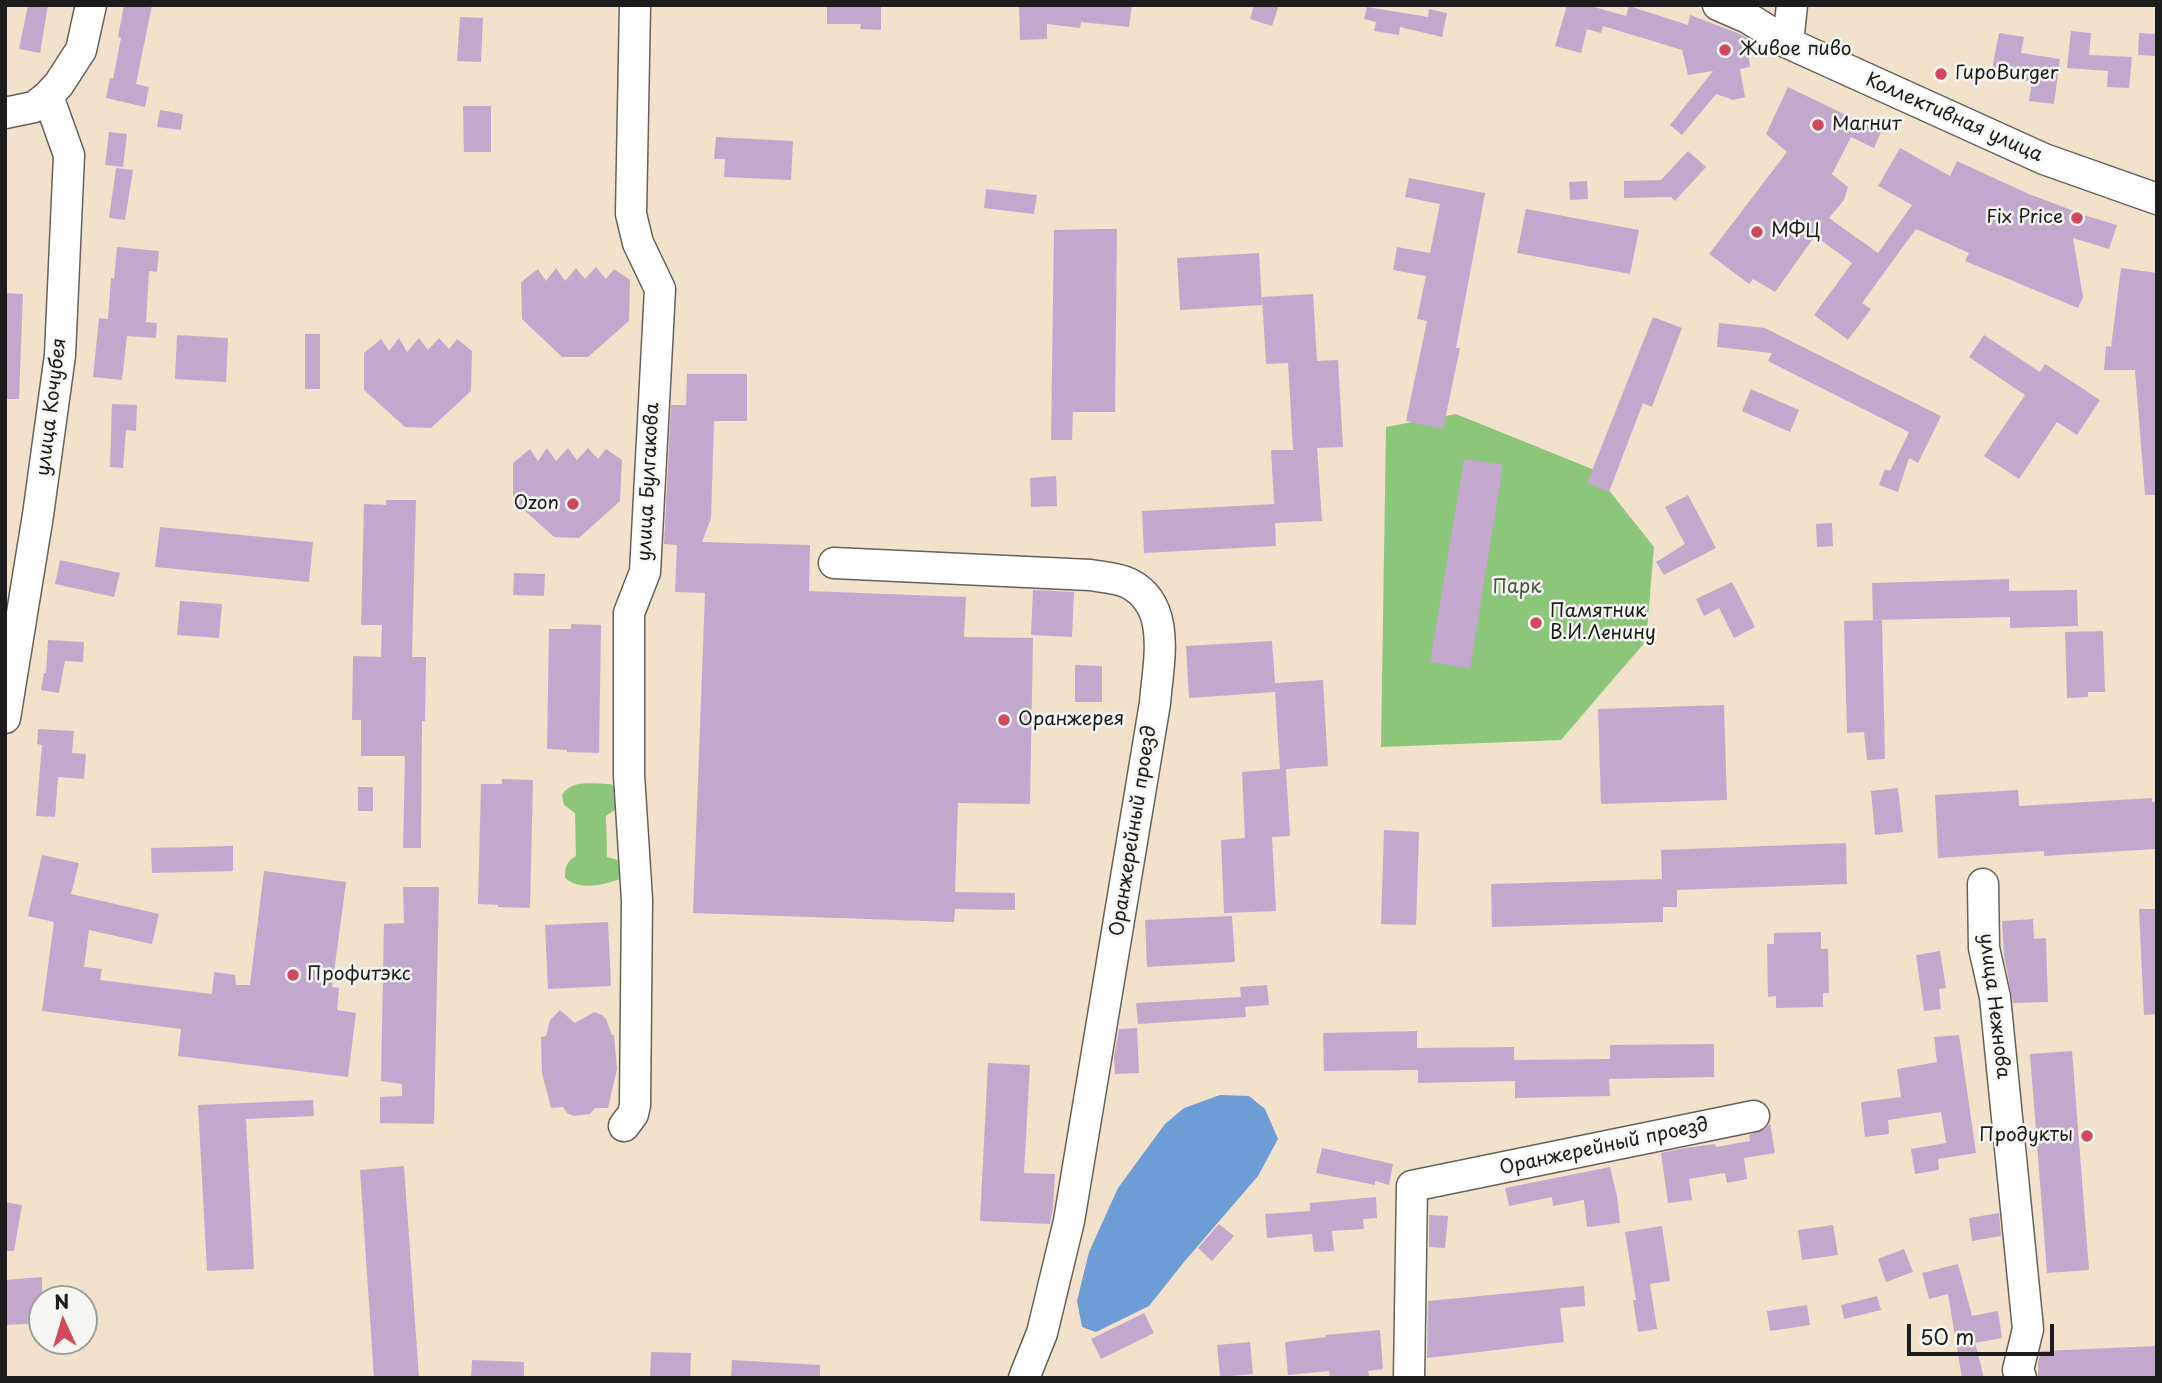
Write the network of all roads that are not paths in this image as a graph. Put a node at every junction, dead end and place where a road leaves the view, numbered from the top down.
1 (91, 5) edge
2 (635, 5) edge
3 (1718, 5) edge
4 (1792, 5) edge
5 (1788, 43) junction
6 (48, 96) junction
7 (5, 113) edge
8 (2157, 199) edge
9 (834, 563) dead end
10 (5, 718) edge
11 (1983, 884) dead end
12 (1754, 1116) dead end
13 (624, 1126) dead end
14 (1024, 1378) edge
15 (1409, 1378) edge
16 (2021, 1378) edge

1 - 6 street
2 - 13 street, улица Булгакова
3 - 5 street, Коллективная улица
4 - 5 street
5 - 8 street, Коллективная улица
6 - 7 street
6 - 10 street, улица Кочубея
9 - 14 street, Оранжерейный проезд
11 - 16 street, улица Нежнова
12 - 15 street, Оранжерейный проезд

